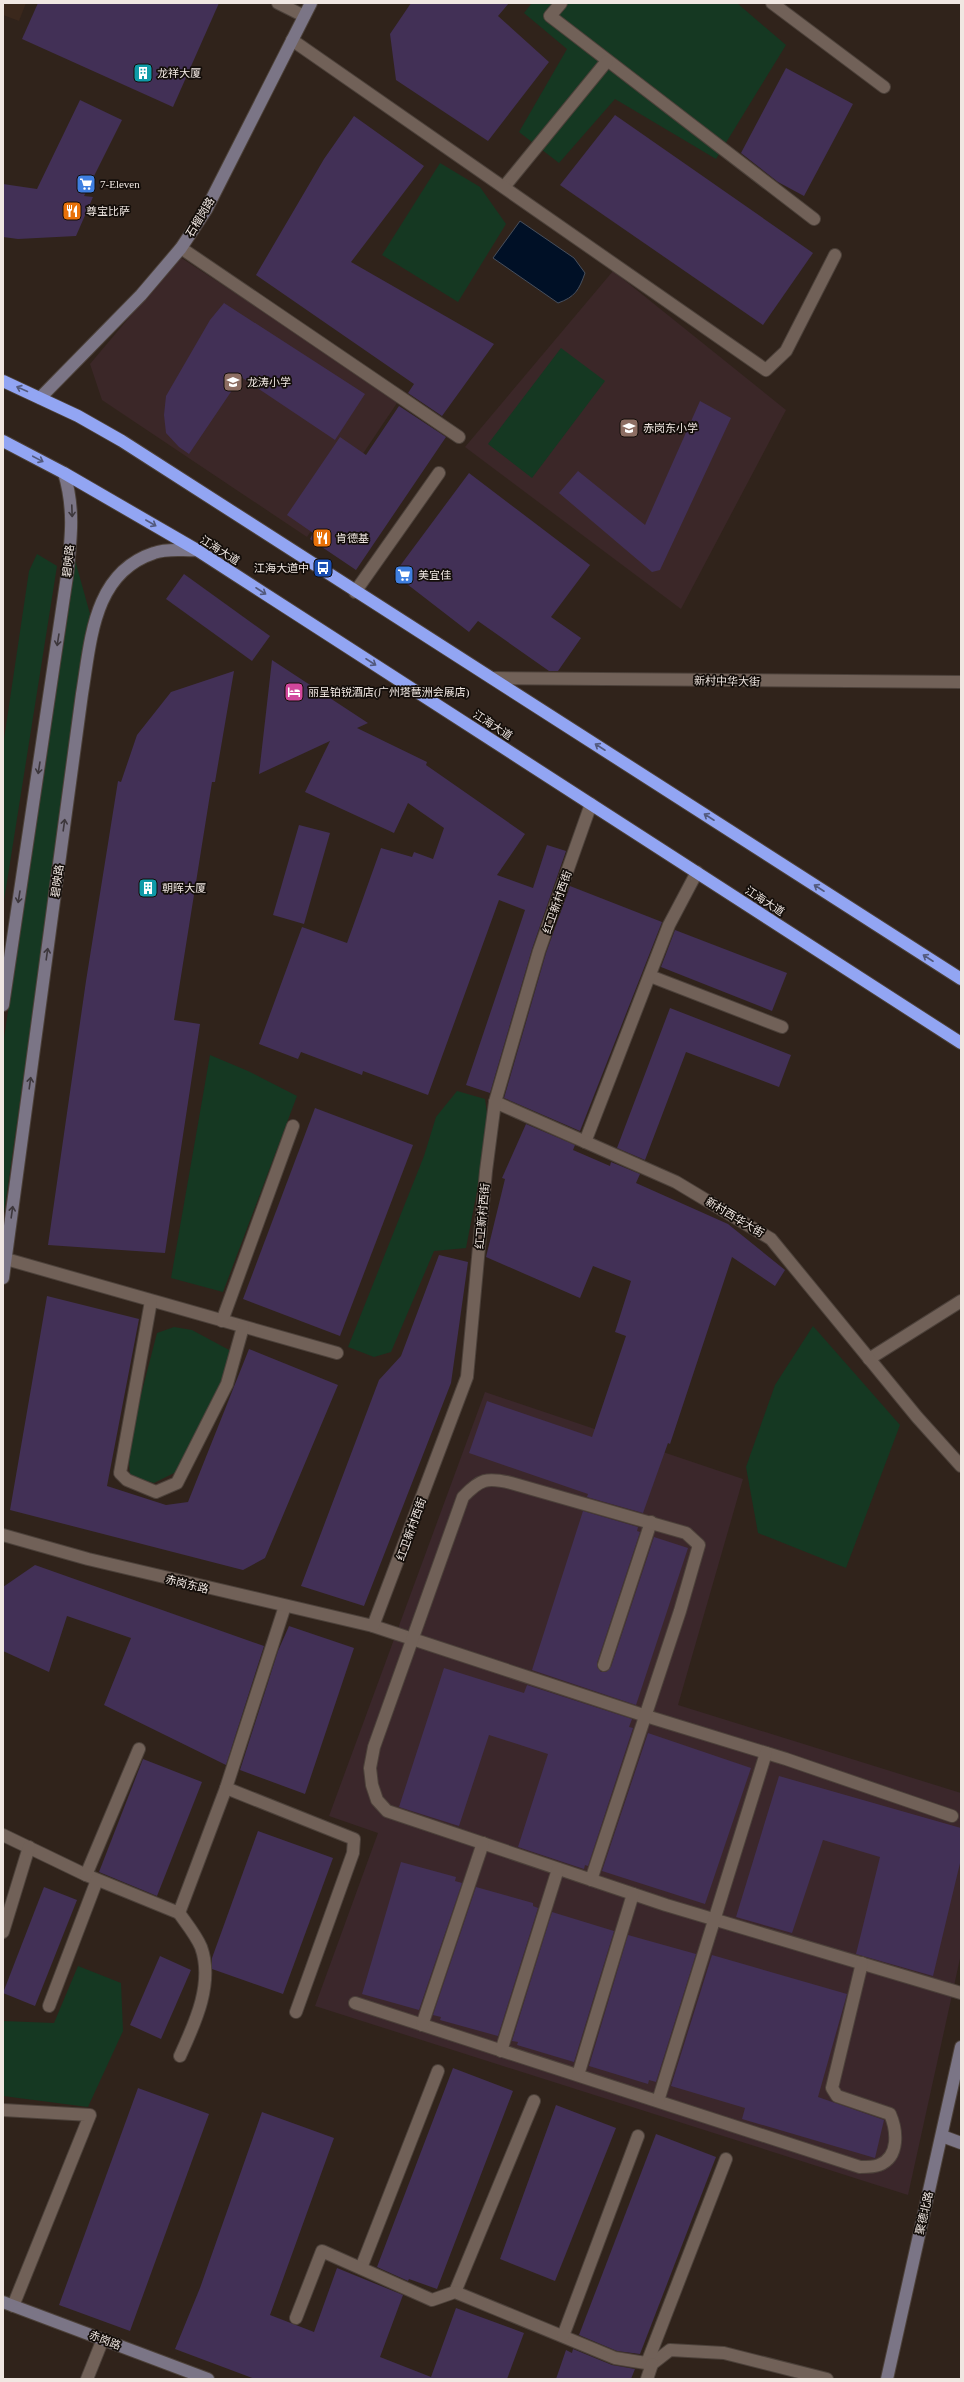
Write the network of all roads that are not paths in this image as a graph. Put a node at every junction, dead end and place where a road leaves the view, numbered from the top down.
1 (278, 3) edge
2 (311, 3) edge
3 (562, 3) edge
4 (772, 3) edge
5 (304, 16) junction
6 (292, 40) junction
7 (607, 61) junction
8 (884, 87) dead end
9 (504, 187) junction
10 (814, 219) dead end
11 (181, 248) junction
12 (835, 255) dead end
13 (3, 381) edge
14 (40, 398) junction
15 (459, 437) dead end
16 (3, 441) edge
17 (64, 473) junction
18 (439, 473) dead end
19 (197, 550) junction
20 (355, 592) junction
21 (492, 678) junction
22 (961, 682) edge
23 (591, 804) junction
24 (697, 872) junction
25 (650, 976) junction
26 (961, 979) edge
27 (3, 1005) edge
28 (782, 1027) dead end
29 (961, 1043) edge
30 (496, 1102) junction
31 (293, 1126) dead end
32 (585, 1142) junction
33 (6, 1259) junction
34 (3, 1278) edge
35 (151, 1301) junction
36 (961, 1301) edge
37 (222, 1321) junction
38 (243, 1326) junction
39 (337, 1353) dead end
40 (869, 1360) junction
41 (961, 1466) edge
42 (651, 1522) junction
43 (3, 1534) edge
44 (285, 1606) junction
45 (373, 1626) junction
46 (412, 1640) junction
47 (604, 1665) dead end
48 (646, 1716) junction
49 (139, 1749) dead end
50 (766, 1753) junction
51 (226, 1788) junction
52 (952, 1816) dead end
53 (3, 1836) edge
54 (483, 1843) junction
55 (28, 1847) junction
56 (558, 1869) junction
57 (92, 1877) junction
58 (592, 1880) junction
59 (633, 1894) junction
60 (179, 1913) junction
61 (714, 1919) junction
62 (3, 1932) edge
63 (862, 1963) junction
64 (961, 1993) edge
65 (355, 2003) dead end
66 (49, 2006) dead end
67 (296, 2012) dead end
68 (422, 2025) junction
69 (961, 2047) edge
70 (501, 2051) junction
71 (180, 2056) dead end
72 (438, 2071) dead end
73 (578, 2075) junction
74 (534, 2101) dead end
75 (658, 2101) junction
76 (3, 2110) edge
77 (638, 2136) dead end
78 (942, 2136) junction
79 (961, 2143) edge
80 (726, 2159) dead end
81 (361, 2268) junction
82 (455, 2292) junction
83 (8, 2304) edge
84 (296, 2318) dead end
85 (563, 2336) junction
86 (103, 2340) junction
87 (650, 2364) junction
88 (87, 2379) edge
89 (208, 2379) edge
90 (647, 2379) edge
91 (827, 2379) edge
92 (887, 2379) edge

1 - 5 street
2 - 5 main road, 石榴岗路
3 - 7 street
4 - 8 street
5 - 6 main road, 石榴岗路
6 - 9 street
6 - 11 main road, 石榴岗路
7 - 9 street
7 - 10 street
9 - 12 street
11 - 14 main road, 石榴岗路
11 - 15 street
14 -> 13 highway
14 - 20 highway
16 -> 17 highway, 江海大道
17 -> 19 highway, 江海大道
17 -> 27 main road, 碧映路
18 - 20 street
19 -> 23 highway, 江海大道
33 -> 19 main road, 碧映路
20 - 21 highway
21 - 22 street, 新村中华大街
26 -> 21 highway
23 - 24 highway, 江海大道
23 - 30 street, 红卫新村西街
24 - 25 street
24 - 29 highway, 江海大道
25 - 28 street
25 - 32 street
30 - 32 street, 新村西华大街
30 - 45 street, 红卫新村西街
31 - 37 street
32 - 40 street, 新村西华大街
33 - 34 main road, 碧映路
33 - 35 street
35 - 37 street
35 - 38 street
36 - 40 street
37 - 38 street
38 - 39 street
40 - 41 street, 新村西华大街
42 - 46 street
42 - 47 street
42 - 48 street
43 - 44 street, 赤岗东路
44 - 45 street, 赤岗东路
44 - 51 street
45 - 46 street, 赤岗东路
46 - 48 street, 赤岗东路
46 - 54 street
48 - 50 street, 赤岗东路
48 - 58 street
49 - 57 street
50 - 52 street, 赤岗东路
50 - 61 street
51 - 60 street
51 - 67 street
53 - 55 street
54 - 56 street
54 - 68 street
55 - 57 street
55 - 62 street
56 - 58 street
56 - 70 street
57 - 60 street
57 - 66 street
58 - 59 street
59 - 61 street
59 - 73 street
60 - 71 street
61 - 63 street
61 - 75 street
63 - 64 street
63 - 75 street
65 - 68 street
68 - 70 street
69 - 78 main road, 聚德北路
70 - 73 street
72 - 81 street
73 - 75 street
74 - 82 street
76 - 83 street
77 - 85 street
78 - 79 main road
78 - 92 main road, 聚德北路
80 - 87 street
81 - 82 street
81 - 84 street
82 - 85 street
83 - 86 main road, 赤岗路
85 - 87 street
86 - 88 street
86 - 89 main road, 赤岗路
87 - 90 street
87 - 91 street

